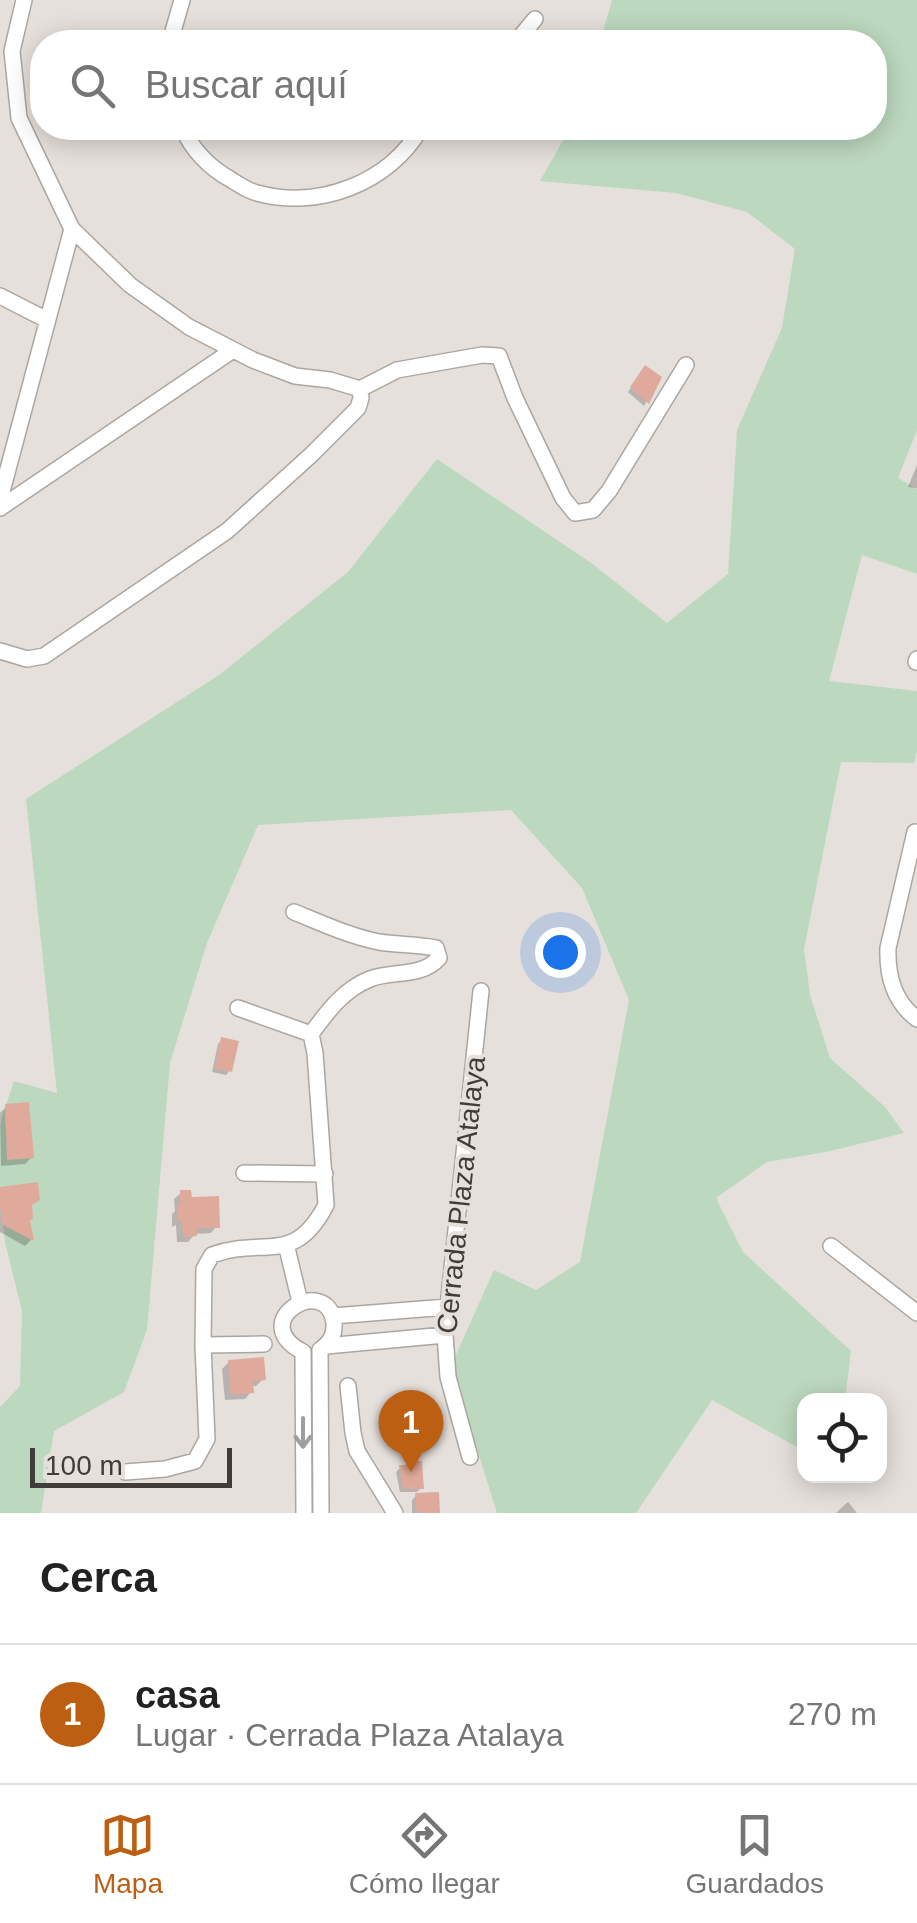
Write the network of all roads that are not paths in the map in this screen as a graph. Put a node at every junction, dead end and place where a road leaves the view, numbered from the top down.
1 (24, 0) edge
2 (182, 0) edge
3 (535, 19) dead end
4 (173, 30) edge
5 (526, 30) edge
6 (190, 140) edge
7 (413, 140) edge
8 (72, 229) junction
9 (0, 296) edge
10 (47, 320) junction
11 (233, 350) junction
12 (686, 365) dead end
13 (360, 389) junction
14 (0, 499) edge
15 (0, 508) edge
16 (0, 651) edge
17 (915, 832) edge
18 (294, 912) dead end
19 (481, 991) dead end
20 (238, 1008) dead end
21 (917, 1020) edge
22 (311, 1034) junction
23 (244, 1173) dead end
24 (325, 1174) junction
25 (286, 1244) junction
26 (830, 1246) dead end
27 (300, 1302) junction
28 (447, 1307) junction
29 (418, 1308) junction
30 (917, 1314) edge
31 (333, 1316) junction
32 (445, 1334) junction
33 (418, 1337) junction
34 (264, 1344) dead end
35 (203, 1345) junction
36 (326, 1346) junction
37 (348, 1386) dead end
38 (349, 1408) junction
39 (320, 1410) junction
40 (470, 1457) dead end
41 (125, 1472) dead end
42 (304, 1513) edge
43 (321, 1513) edge
44 (396, 1513) edge

1 - 8 street
2 - 4 street
3 - 5 street
6 - 7 street
8 - 10 street
8 - 11 street
9 - 10 street
10 - 14 street
11 - 13 street
11 - 15 street
12 - 13 street
13 - 16 street
17 - 21 street
18 - 22 street
19 - 28 street, Cerrada Plaza Atalaya
20 - 22 street
22 - 24 street
23 - 24 street
24 - 25 street
25 - 27 street
25 - 35 street
26 - 30 street
27 - 31 street
27 -> 42 street
28 - 29 street
28 - 32 street, Cerrada Plaza Atalaya
29 - 31 street
29 - 33 street
31 - 36 street
32 - 33 street
32 - 40 street, Cerrada Plaza Atalaya
33 - 36 street
34 - 35 street
35 - 41 street
36 - 39 street
37 - 38 street
38 - 39 street
38 - 44 street
39 - 43 street

